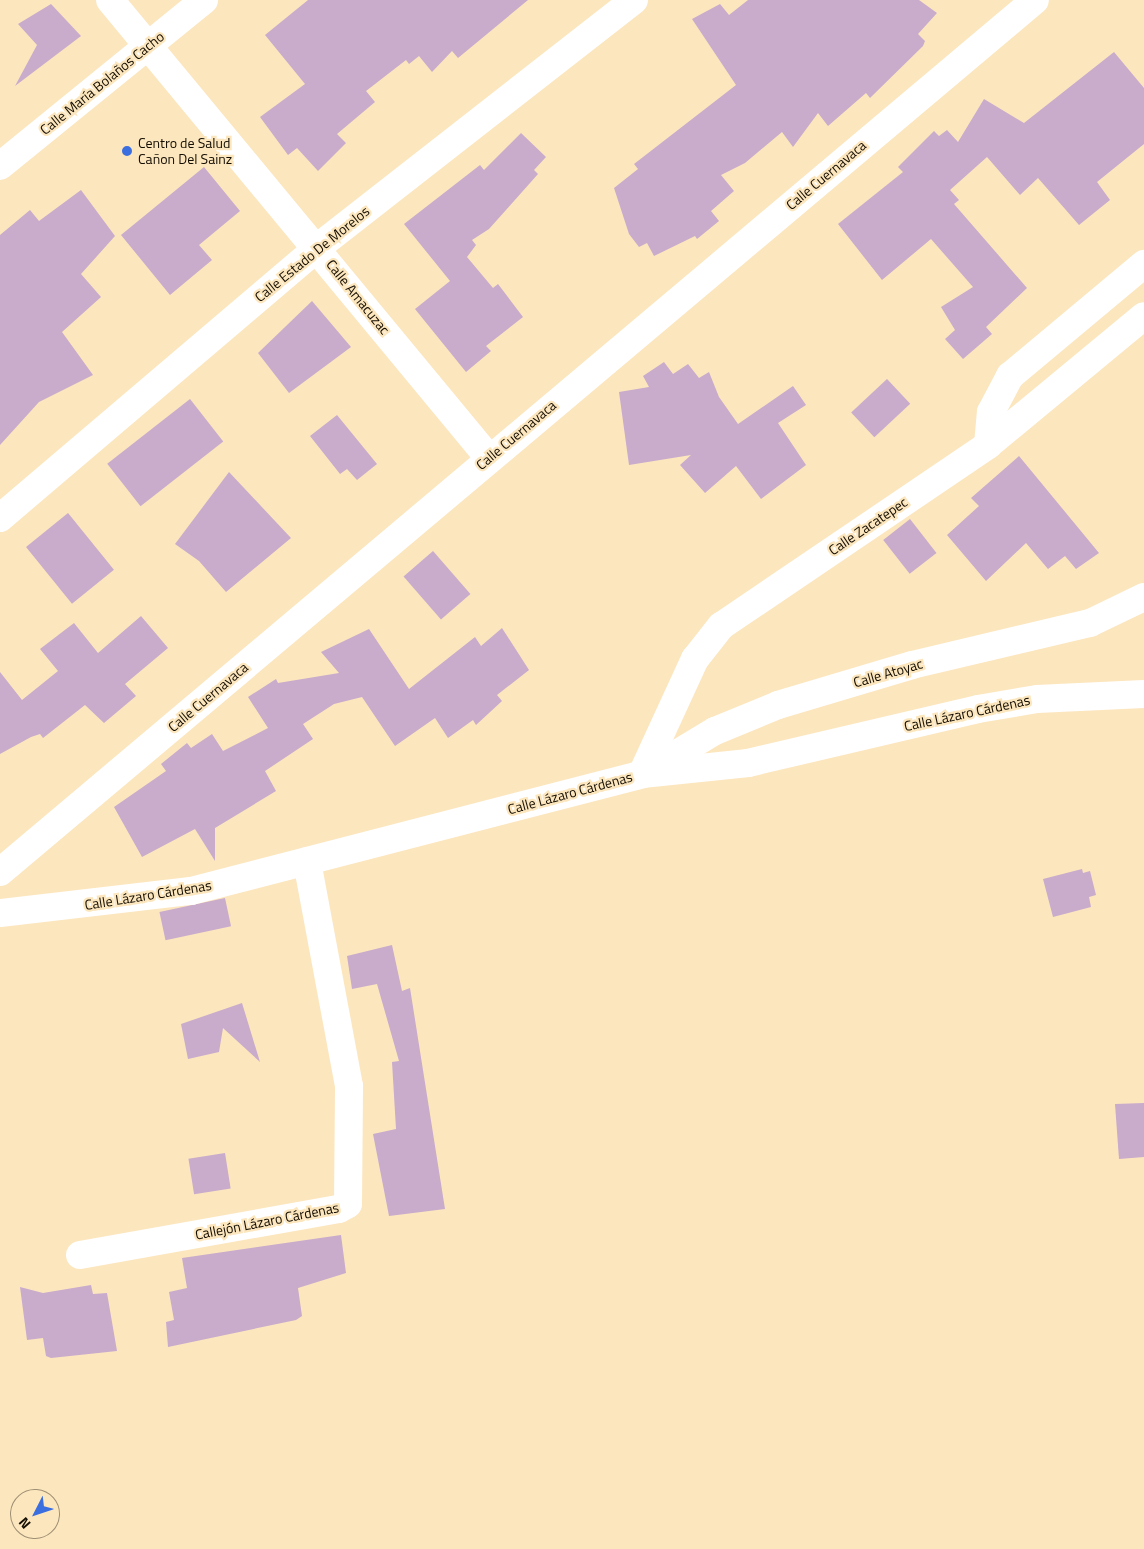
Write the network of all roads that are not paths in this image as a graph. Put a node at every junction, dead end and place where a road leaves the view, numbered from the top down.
1 (110, 0) edge
2 (204, 0) edge
3 (634, 0) edge
4 (1035, 0) edge
5 (147, 46) junction
6 (0, 166) edge
7 (318, 247) junction
8 (1144, 264) edge
9 (1144, 316) edge
10 (988, 445) junction
11 (489, 458) junction
12 (0, 518) edge
13 (1144, 597) edge
14 (1144, 694) edge
15 (642, 774) junction
16 (307, 861) junction
17 (0, 872) edge
18 (0, 914) edge
19 (80, 1255) dead end

1 - 5 street, Calle Amacuzac
2 - 5 street, Calle María Bolaños Cacho
3 - 7 street, Calle Estado De Morelos
4 - 11 street, Calle Cuernavaca
5 - 6 street, Calle María Bolaños Cacho
5 - 7 street, Calle Amacuzac
7 - 11 street, Calle Amacuzac
7 - 12 street, Calle Estado De Morelos
8 - 10 street
9 - 10 street, Calle Zacatepec
10 - 15 street, Calle Zacatepec
11 - 17 street, Calle Cuernavaca
13 - 15 street, Calle Atoyac
14 - 15 street, Calle Lázaro Cárdenas
15 - 16 street, Calle Lázaro Cárdenas
16 - 18 street, Calle Lázaro Cárdenas
16 - 19 street, Callejón Lázaro Cárdenas

